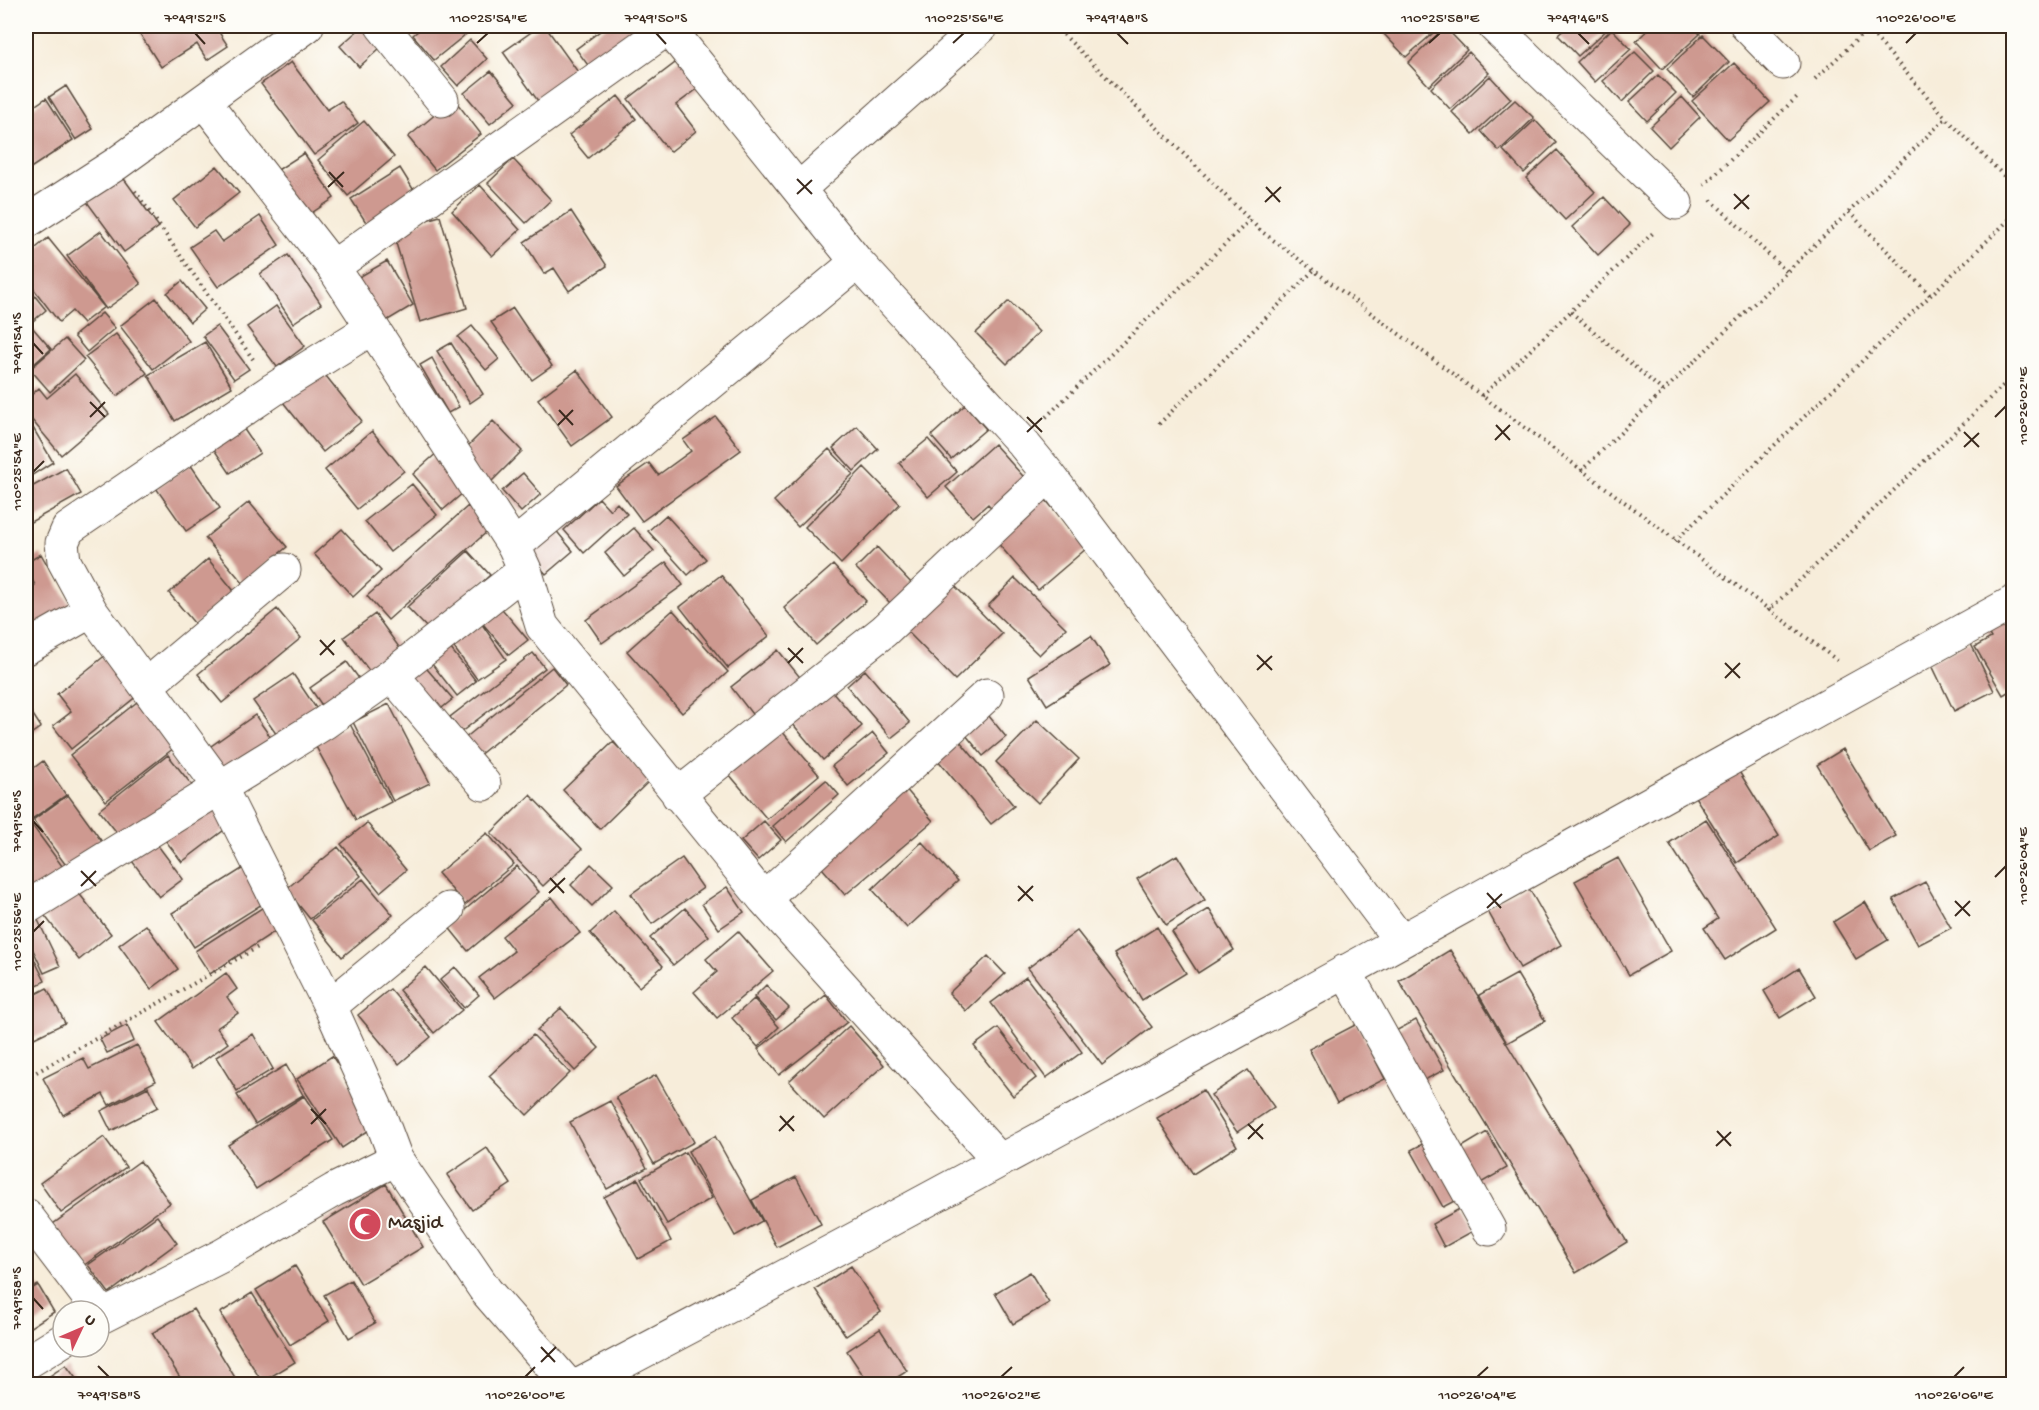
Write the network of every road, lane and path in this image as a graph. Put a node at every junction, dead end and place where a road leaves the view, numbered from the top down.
1 (307, 26) edge
2 (382, 26) edge
3 (981, 26) edge
4 (1055, 26) edge
5 (1494, 26) edge
6 (1747, 26) edge
7 (668, 27) edge
8 (1870, 27) edge
9 (1783, 63) dead end
10 (1809, 85) dead end
11 (1800, 93) dead end
12 (442, 100) dead end
13 (204, 101) junction
14 (1947, 118) junction
15 (116, 164) junction
16 (2013, 186) edge
17 (799, 189) junction
18 (1688, 196) joint
19 (1708, 197) dead end
20 (1849, 212) junction
21 (2013, 215) edge
22 (1250, 220) junction
23 (26, 222) edge
24 (1657, 230) dead end
25 (857, 262) junction
26 (333, 267) junction
27 (1314, 270) junction
28 (1787, 272) junction
29 (1930, 295) junction
30 (1571, 312) junction
31 (372, 328) junction
32 (2013, 375) edge
33 (274, 389) junction
34 (1663, 391) junction
35 (1482, 396) junction
36 (1159, 424) dead end
37 (1021, 441) junction
38 (1581, 471) junction
39 (1049, 475) junction
40 (1675, 541) junction
41 (520, 558) junction
42 (284, 570) dead end
43 (2013, 602) edge
44 (91, 611) junction
45 (1768, 611) junction
46 (26, 648) edge
47 (392, 675) junction
48 (1868, 683) junction
49 (146, 686) junction
50 (987, 695) dead end
51 (484, 784) dead end
52 (220, 787) junction
53 (678, 795) junction
54 (764, 899) junction
55 (26, 908) edge
56 (448, 909) dead end
57 (292, 928) junction
58 (1400, 940) junction
59 (1345, 971) junction
60 (330, 1006) junction
61 (26, 1078) edge
62 (396, 1159) junction
63 (999, 1160) junction
64 (26, 1215) edge
65 (1489, 1229) dead end
66 (88, 1299) edge
67 (111, 1312) edge
68 (51, 1347) edge
69 (26, 1363) edge
70 (567, 1384) edge
71 (581, 1384) edge

1 - 13 street
2 - 12 street
3 - 17 street
4 - 22 path
5 - 18 street
6 - 9 street
7 - 17 street
7 - 26 street
8 - 10 path
8 - 14 path
11 - 18 path
13 - 15 street
13 - 26 street
14 - 16 path
14 - 20 path
15 - 23 street
15 - 33 path
17 - 25 street
19 - 28 path
20 - 28 path
20 - 29 path
21 - 29 path
22 - 27 path
22 - 37 path
24 - 30 path
25 - 37 street
25 - 41 street
26 - 31 street
27 - 35 path
27 - 36 path
28 - 34 path
29 - 40 path
30 - 34 path
30 - 35 path
31 - 33 street
31 - 41 street
32 - 45 path
33 - 44 street
34 - 38 path
35 - 38 path
37 - 39 street
38 - 40 path
39 - 53 street
39 - 58 street
40 - 45 path
41 - 47 street
41 - 53 street
42 - 49 street
43 - 48 street
44 - 46 street
44 - 49 street
45 - 48 path
47 - 51 street
47 - 52 street
48 - 58 street
49 - 52 street
50 - 54 street
52 - 55 street
52 - 57 street
53 - 54 street
54 - 63 street
56 - 60 street
57 - 60 street
57 - 61 path
58 - 59 street
59 - 63 street
59 - 65 street
60 - 62 street
62 - 67 street
62 - 70 street
63 - 71 street
64 - 66 street
68 - 69 street

